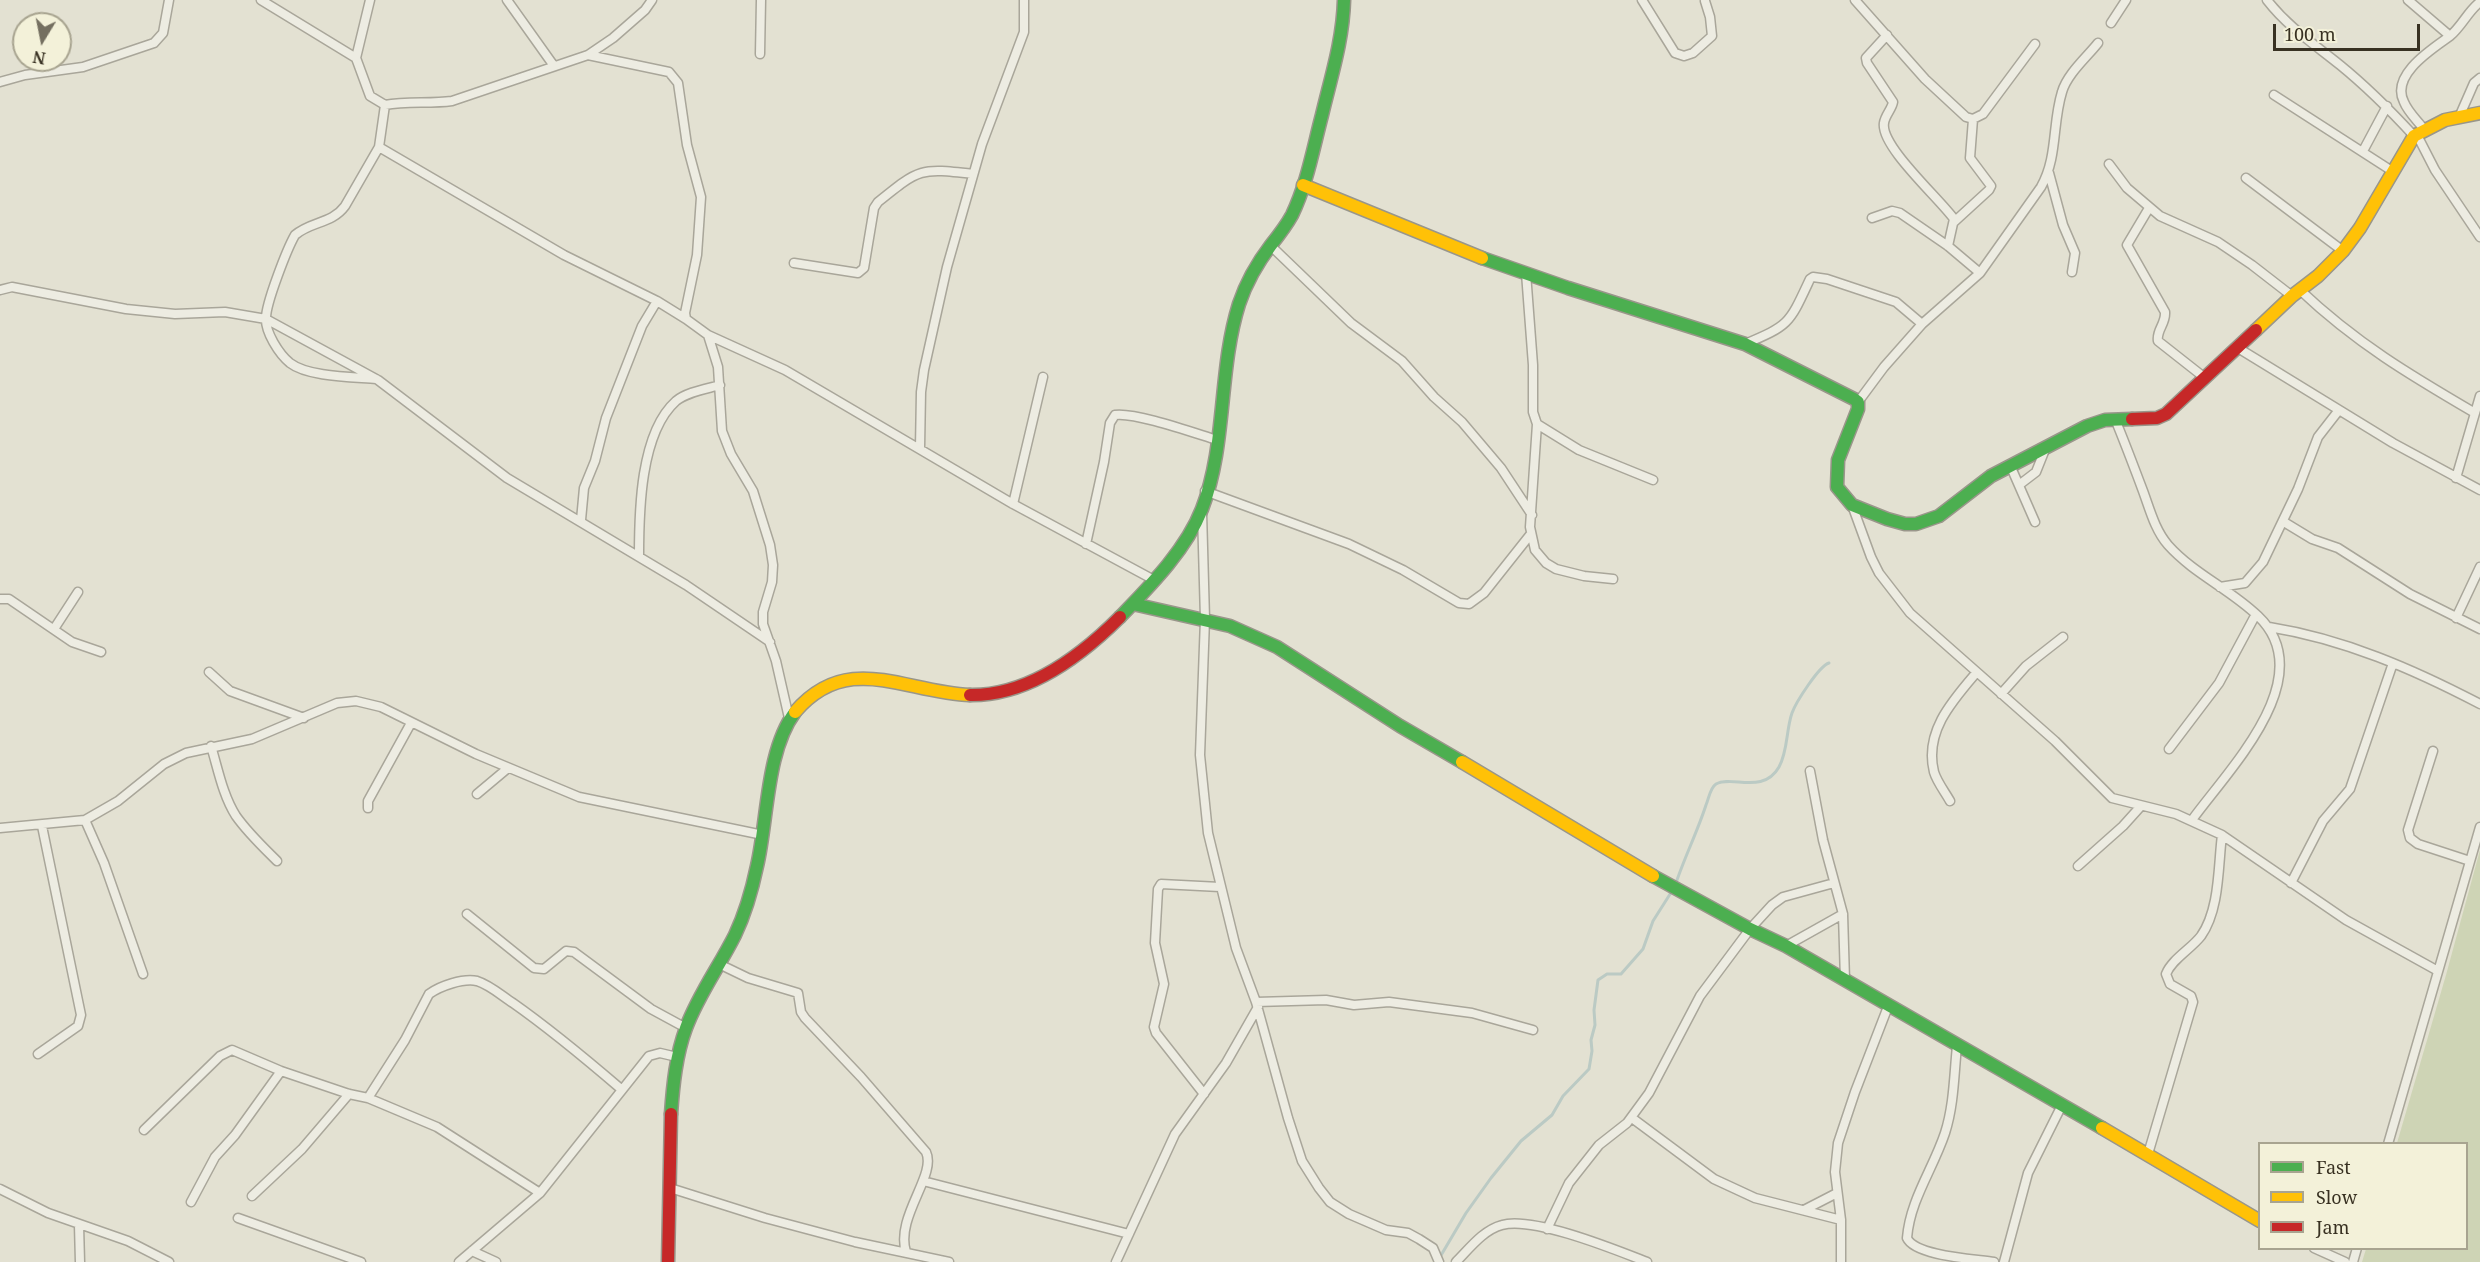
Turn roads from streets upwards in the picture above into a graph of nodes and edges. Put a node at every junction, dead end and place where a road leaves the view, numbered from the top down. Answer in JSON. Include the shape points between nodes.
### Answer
{"nodes":[{"id":1,"x":169,"y":0,"type":"edge"},
{"id":2,"x":261,"y":0,"type":"edge"},
{"id":3,"x":370,"y":0,"type":"edge"},
{"id":4,"x":507,"y":0,"type":"edge"},
{"id":5,"x":652,"y":0,"type":"edge"},
{"id":6,"x":760,"y":0,"type":"edge"},
{"id":7,"x":1024,"y":0,"type":"edge"},
{"id":8,"x":1344,"y":0,"type":"edge"},
{"id":9,"x":1642,"y":0,"type":"edge"},
{"id":10,"x":1855,"y":0,"type":"edge"},
{"id":11,"x":2126,"y":0,"type":"edge"},
{"id":12,"x":2267,"y":0,"type":"edge"},
{"id":13,"x":2408,"y":0,"type":"edge"},
{"id":14,"x":1705,"y":1,"type":"edge"},
{"id":15,"x":2480,"y":2,"type":"edge"},
{"id":16,"x":2111,"y":24,"type":"dead end"},
{"id":17,"x":1887,"y":35,"type":"junction"},
{"id":18,"x":2450,"y":36,"type":"junction"},
{"id":19,"x":2098,"y":43,"type":"dead end"},
{"id":20,"x":2035,"y":44,"type":"dead end"},
{"id":21,"x":760,"y":54,"type":"dead end"},
{"id":22,"x":588,"y":55,"type":"junction"},
{"id":23,"x":357,"y":58,"type":"junction"},
{"id":24,"x":554,"y":66,"type":"junction"},
{"id":25,"x":2480,"y":78,"type":"edge"},
{"id":26,"x":0,"y":82,"type":"edge"},
{"id":27,"x":2274,"y":95,"type":"dead end"},
{"id":28,"x":385,"y":105,"type":"junction"},
{"id":29,"x":2387,"y":106,"type":"junction"},
{"id":30,"x":2480,"y":113,"type":"edge"},
{"id":31,"x":2460,"y":115,"type":"junction"},
{"id":32,"x":1973,"y":119,"type":"junction"},
{"id":33,"x":2418,"y":133,"type":"junction"},
{"id":34,"x":379,"y":147,"type":"junction"},
{"id":35,"x":2363,"y":151,"type":"junction"},
{"id":36,"x":2109,"y":164,"type":"dead end"},
{"id":37,"x":2392,"y":171,"type":"junction"},
{"id":38,"x":2049,"y":173,"type":"junction"},
{"id":39,"x":973,"y":174,"type":"junction"},
{"id":40,"x":2246,"y":178,"type":"dead end"},
{"id":41,"x":1303,"y":185,"type":"junction"},
{"id":42,"x":2149,"y":207,"type":"junction"},
{"id":43,"x":1872,"y":218,"type":"dead end"},
{"id":44,"x":1954,"y":222,"type":"junction"},
{"id":45,"x":2480,"y":237,"type":"edge"},
{"id":46,"x":1271,"y":246,"type":"junction"},
{"id":47,"x":1948,"y":246,"type":"junction"},
{"id":48,"x":2343,"y":251,"type":"junction"},
{"id":49,"x":794,"y":263,"type":"dead end"},
{"id":50,"x":2072,"y":272,"type":"dead end"},
{"id":51,"x":1526,"y":273,"type":"junction"},
{"id":52,"x":1980,"y":273,"type":"junction"},
{"id":53,"x":0,"y":290,"type":"edge"},
{"id":54,"x":2296,"y":293,"type":"junction"},
{"id":55,"x":657,"y":302,"type":"junction"},
{"id":56,"x":266,"y":319,"type":"junction"},
{"id":57,"x":687,"y":319,"type":"junction"},
{"id":58,"x":1922,"y":324,"type":"junction"},
{"id":59,"x":708,"y":335,"type":"junction"},
{"id":60,"x":1745,"y":344,"type":"junction"},
{"id":61,"x":2238,"y":348,"type":"junction"},
{"id":62,"x":1043,"y":377,"type":"dead end"},
{"id":63,"x":2205,"y":378,"type":"junction"},
{"id":64,"x":378,"y":380,"type":"junction"},
{"id":65,"x":720,"y":385,"type":"junction"},
{"id":66,"x":2480,"y":396,"type":"edge"},
{"id":67,"x":1858,"y":402,"type":"junction"},
{"id":68,"x":2339,"y":410,"type":"junction"},
{"id":69,"x":2475,"y":413,"type":"junction"},
{"id":70,"x":2115,"y":419,"type":"junction"},
{"id":71,"x":1537,"y":424,"type":"junction"},
{"id":72,"x":1217,"y":440,"type":"junction"},
{"id":73,"x":2046,"y":447,"type":"junction"},
{"id":74,"x":920,"y":448,"type":"junction"},
{"id":75,"x":2010,"y":465,"type":"junction"},
{"id":76,"x":2456,"y":478,"type":"junction"},
{"id":77,"x":1653,"y":480,"type":"dead end"},
{"id":78,"x":2019,"y":485,"type":"junction"},
{"id":79,"x":2480,"y":490,"type":"edge"},
{"id":80,"x":1205,"y":491,"type":"junction"},
{"id":81,"x":1013,"y":504,"type":"junction"},
{"id":82,"x":1852,"y":505,"type":"junction"},
{"id":83,"x":1202,"y":509,"type":"junction"},
{"id":84,"x":1532,"y":515,"type":"junction"},
{"id":85,"x":581,"y":520,"type":"junction"},
{"id":86,"x":2035,"y":522,"type":"dead end"},
{"id":87,"x":2284,"y":522,"type":"junction"},
{"id":88,"x":1530,"y":535,"type":"junction"},
{"id":89,"x":1086,"y":544,"type":"junction"},
{"id":90,"x":639,"y":556,"type":"junction"},
{"id":91,"x":2480,"y":567,"type":"edge"},
{"id":92,"x":1613,"y":579,"type":"dead end"},
{"id":93,"x":1154,"y":580,"type":"junction"},
{"id":94,"x":2220,"y":587,"type":"junction"},
{"id":95,"x":78,"y":592,"type":"dead end"},
{"id":96,"x":0,"y":599,"type":"edge"},
{"id":97,"x":1133,"y":604,"type":"junction"},
{"id":98,"x":2256,"y":614,"type":"junction"},
{"id":99,"x":2456,"y":618,"type":"junction"},
{"id":100,"x":1205,"y":619,"type":"junction"},
{"id":101,"x":2269,"y":627,"type":"junction"},
{"id":102,"x":2480,"y":629,"type":"edge"},
{"id":103,"x":54,"y":630,"type":"junction"},
{"id":104,"x":2063,"y":637,"type":"dead end"},
{"id":105,"x":770,"y":642,"type":"junction"},
{"id":106,"x":101,"y":652,"type":"dead end"},
{"id":107,"x":2393,"y":663,"type":"junction"},
{"id":108,"x":209,"y":672,"type":"dead end"},
{"id":109,"x":1976,"y":674,"type":"junction"},
{"id":110,"x":2001,"y":694,"type":"junction"},
{"id":111,"x":2480,"y":704,"type":"edge"},
{"id":112,"x":304,"y":718,"type":"junction"},
{"id":113,"x":789,"y":718,"type":"junction"},
{"id":114,"x":411,"y":723,"type":"junction"},
{"id":115,"x":211,"y":746,"type":"junction"},
{"id":116,"x":2169,"y":749,"type":"dead end"},
{"id":117,"x":2433,"y":751,"type":"dead end"},
{"id":118,"x":508,"y":768,"type":"junction"},
{"id":119,"x":1810,"y":771,"type":"dead end"},
{"id":120,"x":477,"y":794,"type":"dead end"},
{"id":121,"x":1950,"y":801,"type":"dead end"},
{"id":122,"x":2141,"y":806,"type":"junction"},
{"id":123,"x":368,"y":808,"type":"dead end"},
{"id":124,"x":85,"y":820,"type":"junction"},
{"id":125,"x":2192,"y":820,"type":"junction"},
{"id":126,"x":42,"y":826,"type":"junction"},
{"id":127,"x":2480,"y":827,"type":"edge"},
{"id":128,"x":0,"y":828,"type":"edge"},
{"id":129,"x":763,"y":835,"type":"junction"},
{"id":130,"x":2222,"y":835,"type":"junction"},
{"id":131,"x":277,"y":861,"type":"dead end"},
{"id":132,"x":2470,"y":861,"type":"junction"},
{"id":133,"x":2078,"y":866,"type":"dead end"},
{"id":134,"x":1834,"y":883,"type":"junction"},
{"id":135,"x":2291,"y":883,"type":"junction"},
{"id":136,"x":1220,"y":887,"type":"junction"},
{"id":137,"x":467,"y":914,"type":"dead end"},
{"id":138,"x":1843,"y":914,"type":"junction"},
{"id":139,"x":1750,"y":929,"type":"junction"},
{"id":140,"x":1786,"y":946,"type":"junction"},
{"id":141,"x":719,"y":964,"type":"junction"},
{"id":142,"x":2438,"y":971,"type":"junction"},
{"id":143,"x":143,"y":974,"type":"dead end"},
{"id":144,"x":1845,"y":980,"type":"junction"},
{"id":145,"x":1257,"y":1004,"type":"junction"},
{"id":146,"x":1889,"y":1004,"type":"junction"},
{"id":147,"x":686,"y":1028,"type":"junction"},
{"id":148,"x":1533,"y":1030,"type":"dead end"},
{"id":149,"x":1957,"y":1046,"type":"junction"},
{"id":150,"x":38,"y":1054,"type":"dead end"},
{"id":151,"x":677,"y":1057,"type":"junction"},
{"id":152,"x":281,"y":1071,"type":"junction"},
{"id":153,"x":621,"y":1089,"type":"junction"},
{"id":154,"x":349,"y":1094,"type":"junction"},
{"id":155,"x":1204,"y":1094,"type":"junction"},
{"id":156,"x":368,"y":1098,"type":"junction"},
{"id":157,"x":2062,"y":1105,"type":"junction"},
{"id":158,"x":1632,"y":1118,"type":"junction"},
{"id":159,"x":144,"y":1130,"type":"dead end"},
{"id":160,"x":2388,"y":1142,"type":"edge"},
{"id":161,"x":2148,"y":1154,"type":"junction"},
{"id":162,"x":923,"y":1181,"type":"junction"},
{"id":163,"x":670,"y":1188,"type":"junction"},
{"id":164,"x":0,"y":1189,"type":"edge"},
{"id":165,"x":540,"y":1193,"type":"junction"},
{"id":166,"x":1837,"y":1193,"type":"junction"},
{"id":167,"x":252,"y":1197,"type":"dead end"},
{"id":168,"x":190,"y":1202,"type":"dead end"},
{"id":169,"x":1804,"y":1210,"type":"junction"},
{"id":170,"x":238,"y":1218,"type":"dead end"},
{"id":171,"x":1841,"y":1220,"type":"junction"},
{"id":172,"x":2258,"y":1220,"type":"edge"},
{"id":173,"x":79,"y":1225,"type":"junction"},
{"id":174,"x":1546,"y":1229,"type":"junction"},
{"id":175,"x":1129,"y":1234,"type":"junction"},
{"id":176,"x":2318,"y":1250,"type":"edge"},
{"id":177,"x":472,"y":1251,"type":"junction"},
{"id":178,"x":906,"y":1252,"type":"junction"},
{"id":179,"x":1936,"y":1258,"type":"edge"},
{"id":180,"x":80,"y":1262,"type":"edge"},
{"id":181,"x":169,"y":1262,"type":"edge"},
{"id":182,"x":361,"y":1262,"type":"edge"},
{"id":183,"x":459,"y":1262,"type":"edge"},
{"id":184,"x":496,"y":1262,"type":"edge"},
{"id":185,"x":668,"y":1262,"type":"edge"},
{"id":186,"x":949,"y":1262,"type":"edge"},
{"id":187,"x":1116,"y":1262,"type":"edge"},
{"id":188,"x":1438,"y":1262,"type":"edge"},
{"id":189,"x":1456,"y":1262,"type":"edge"},
{"id":190,"x":1647,"y":1262,"type":"edge"},
{"id":191,"x":1841,"y":1262,"type":"edge"},
{"id":192,"x":1994,"y":1262,"type":"edge"},
{"id":193,"x":2004,"y":1262,"type":"edge"},
{"id":194,"x":2345,"y":1262,"type":"edge"}],
"edges":[{"from":1,"to":26,"type":"street","via":[[163,33],[154,43],[83,67]]},
{"from":2,"to":23,"type":"street"},
{"from":3,"to":23,"type":"street"},
{"from":4,"to":24,"type":"street"},
{"from":5,"to":22,"type":"street","via":[[613,38]]},
{"from":6,"to":21,"type":"street"},
{"from":7,"to":39,"type":"street","via":[[1024,32]]},
{"from":8,"to":41,"type":"street","via":[[1337,54]]},
{"from":9,"to":14,"type":"street","via":[[1675,53],[1684,56],[1712,36]]},
{"from":10,"to":17,"type":"street"},
{"from":11,"to":16,"type":"street"},
{"from":12,"to":29,"type":"street","via":[[2292,29]]},
{"from":13,"to":18,"type":"street"},
{"from":15,"to":18,"type":"street"},
{"from":17,"to":32,"type":"street","via":[[1925,79]]},
{"from":17,"to":44,"type":"street","via":[[1866,58],[1893,102],[1884,130],[1899,157]]},
{"from":18,"to":33,"type":"street","via":[[2436,44],[2404,77],[2401,94]]},
{"from":19,"to":38,"type":"street","via":[[2063,89]]},
{"from":20,"to":32,"type":"street","via":[[1983,114]]},
{"from":22,"to":24,"type":"street"},
{"from":22,"to":57,"type":"street","via":[[669,72],[678,83],[687,145],[701,197]]},
{"from":23,"to":28,"type":"street","via":[[370,96]]},
{"from":24,"to":28,"type":"street","via":[[452,101]]},
{"from":25,"to":31,"type":"street"},
{"from":27,"to":35,"type":"street"},
{"from":28,"to":34,"type":"street"},
{"from":29,"to":33,"type":"street"},
{"from":29,"to":35,"type":"street"},
{"from":30,"to":31,"type":"street"},
{"from":31,"to":33,"type":"street"},
{"from":32,"to":44,"type":"street","via":[[1970,159],[1991,186]]},
{"from":33,"to":37,"type":"street"},
{"from":33,"to":45,"type":"street","via":[[2441,179]]},
{"from":34,"to":55,"type":"street","via":[[564,255]]},
{"from":34,"to":56,"type":"street","via":[[339,214],[303,227],[295,235]]},
{"from":35,"to":37,"type":"street"},
{"from":36,"to":42,"type":"street","via":[[2127,188]]},
{"from":37,"to":48,"type":"street"},
{"from":38,"to":50,"type":"street","via":[[2075,253]]},
{"from":38,"to":52,"type":"street"},
{"from":39,"to":49,"type":"street","via":[[924,170],[878,202],[864,268],[858,273]]},
{"from":39,"to":74,"type":"street","via":[[924,370]]},
{"from":40,"to":48,"type":"street"},
{"from":41,"to":46,"type":"street","via":[[1285,228]]},
{"from":41,"to":51,"type":"street","via":[[1385,221]]},
{"from":42,"to":54,"type":"street","via":[[2170,222],[2218,242]]},
{"from":42,"to":63,"type":"street","via":[[2127,245],[2165,312],[2158,341]]},
{"from":43,"to":47,"type":"street","via":[[1900,213]]},
{"from":44,"to":47,"type":"street"},
{"from":46,"to":72,"type":"street","via":[[1244,292],[1238,311],[1222,383]]},
{"from":46,"to":84,"type":"street","via":[[1352,323],[1402,361],[1462,422],[1501,468]]},
{"from":47,"to":52,"type":"street"},
{"from":48,"to":54,"type":"street"},
{"from":51,"to":60,"type":"street"},
{"from":51,"to":71,"type":"street","via":[[1533,412]]},
{"from":52,"to":58,"type":"street"},
{"from":53,"to":56,"type":"street","via":[[12,287],[126,309],[175,314],[225,312]]},
{"from":54,"to":61,"type":"street"},
{"from":54,"to":69,"type":"street","via":[[2378,355]]},
{"from":55,"to":57,"type":"street"},
{"from":55,"to":85,"type":"street","via":[[642,326],[606,418],[584,489]]},
{"from":56,"to":64,"type":"street"},
{"from":56,"to":64,"type":"street","via":[[270,336],[290,363],[336,376]]},
{"from":57,"to":59,"type":"street"},
{"from":58,"to":60,"type":"street","via":[[1896,302],[1813,277],[1789,321]]},
{"from":58,"to":67,"type":"street"},
{"from":59,"to":65,"type":"street"},
{"from":59,"to":74,"type":"street","via":[[785,370]]},
{"from":60,"to":67,"type":"street"},
{"from":61,"to":63,"type":"street"},
{"from":61,"to":68,"type":"street"},
{"from":62,"to":81,"type":"street"},
{"from":63,"to":70,"type":"street","via":[[2162,417]]},
{"from":64,"to":85,"type":"street","via":[[507,478]]},
{"from":65,"to":90,"type":"street","via":[[678,399],[652,440],[642,489]]},
{"from":65,"to":105,"type":"street","via":[[722,431],[753,491],[770,545],[772,582],[763,624]]},
{"from":66,"to":69,"type":"street"},
{"from":67,"to":82,"type":"street","via":[[1838,460],[1836,478]]},
{"from":68,"to":76,"type":"street"},
{"from":68,"to":87,"type":"street","via":[[2318,437]]},
{"from":69,"to":76,"type":"street"},
{"from":70,"to":73,"type":"street","via":[[2087,426]]},
{"from":70,"to":94,"type":"street","via":[[2157,528],[2185,561]]},
{"from":71,"to":77,"type":"street","via":[[1579,450]]},
{"from":71,"to":84,"type":"street"},
{"from":72,"to":80,"type":"street"},
{"from":72,"to":89,"type":"street","via":[[1115,415],[1110,423]]},
{"from":73,"to":75,"type":"street"},
{"from":73,"to":78,"type":"street","via":[[2036,472]]},
{"from":74,"to":81,"type":"street"},
{"from":75,"to":78,"type":"street"},
{"from":75,"to":82,"type":"street","via":[[1951,509],[1916,524],[1887,519]]},
{"from":76,"to":79,"type":"street"},
{"from":78,"to":86,"type":"street"},
{"from":80,"to":83,"type":"street"},
{"from":80,"to":88,"type":"street","via":[[1349,544],[1459,603],[1469,604],[1485,593]]},
{"from":81,"to":89,"type":"street"},
{"from":82,"to":109,"type":"street","via":[[1871,557],[1892,592],[1910,614]]},
{"from":83,"to":93,"type":"street"},
{"from":83,"to":100,"type":"street"},
{"from":84,"to":88,"type":"street"},
{"from":85,"to":90,"type":"street"},
{"from":87,"to":94,"type":"street","via":[[2254,575],[2245,583]]},
{"from":87,"to":99,"type":"street","via":[[2312,539],[2338,548]]},
{"from":88,"to":92,"type":"street","via":[[1535,550],[1556,569]]},
{"from":89,"to":93,"type":"street"},
{"from":90,"to":105,"type":"street"},
{"from":91,"to":99,"type":"street"},
{"from":93,"to":97,"type":"street"},
{"from":94,"to":98,"type":"street"},
{"from":95,"to":103,"type":"street"},
{"from":96,"to":103,"type":"street","via":[[17,603]]},
{"from":97,"to":100,"type":"street"},
{"from":97,"to":113,"type":"street","via":[[1063,664],[1011,690],[963,696],[858,676],[824,687],[804,700]]},
{"from":98,"to":101,"type":"street"},
{"from":98,"to":116,"type":"street","via":[[2219,683]]},
{"from":99,"to":102,"type":"street"},
{"from":100,"to":136,"type":"street","via":[[1200,755],[1208,833]]},
{"from":100,"to":139,"type":"street","via":[[1277,647],[1400,726],[1637,867]]},
{"from":101,"to":107,"type":"street","via":[[2344,644]]},
{"from":101,"to":125,"type":"street","via":[[2280,654],[2271,704],[2248,747]]},
{"from":103,"to":106,"type":"street","via":[[72,642]]},
{"from":104,"to":110,"type":"street","via":[[2026,666]]},
{"from":105,"to":113,"type":"street"},
{"from":107,"to":111,"type":"street"},
{"from":107,"to":135,"type":"street","via":[[2350,789],[2323,821]]},
{"from":108,"to":112,"type":"street","via":[[230,691]]},
{"from":109,"to":110,"type":"street"},
{"from":109,"to":121,"type":"street","via":[[1948,706],[1935,739],[1935,774]]},
{"from":110,"to":122,"type":"street","via":[[2105,792],[2120,802]]},
{"from":112,"to":114,"type":"street","via":[[337,703],[356,701]]},
{"from":112,"to":115,"type":"street","via":[[252,739]]},
{"from":113,"to":129,"type":"street"},
{"from":114,"to":118,"type":"street"},
{"from":114,"to":123,"type":"street","via":[[368,801]]},
{"from":115,"to":124,"type":"street","via":[[164,764],[118,801]]},
{"from":115,"to":131,"type":"street","via":[[235,815]]},
{"from":117,"to":132,"type":"street","via":[[2410,837]]},
{"from":118,"to":120,"type":"street"},
{"from":118,"to":129,"type":"street","via":[[579,797]]},
{"from":119,"to":134,"type":"street"},
{"from":122,"to":125,"type":"street"},
{"from":122,"to":133,"type":"street"},
{"from":124,"to":126,"type":"street"},
{"from":124,"to":143,"type":"street"},
{"from":125,"to":130,"type":"street"},
{"from":126,"to":128,"type":"street"},
{"from":126,"to":150,"type":"street","via":[[81,1015],[78,1026]]},
{"from":127,"to":132,"type":"street"},
{"from":129,"to":141,"type":"street","via":[[758,867],[737,931]]},
{"from":130,"to":135,"type":"street"},
{"from":130,"to":161,"type":"street","via":[[2213,907],[2206,926],[2166,974],[2170,984],[2191,996],[2193,1002]]},
{"from":132,"to":142,"type":"street"},
{"from":134,"to":138,"type":"street"},
{"from":134,"to":139,"type":"street","via":[[1784,897],[1772,904]]},
{"from":135,"to":142,"type":"street","via":[[2346,920]]},
{"from":136,"to":145,"type":"street","via":[[1236,948]]},
{"from":136,"to":155,"type":"street","via":[[1161,884],[1155,920],[1155,943],[1164,984],[1154,1026]]},
{"from":137,"to":147,"type":"street","via":[[534,968],[544,969],[566,951],[574,952],[651,1009]]},
{"from":138,"to":140,"type":"street"},
{"from":138,"to":144,"type":"street"},
{"from":139,"to":140,"type":"street"},
{"from":139,"to":158,"type":"street","via":[[1700,996]]},
{"from":140,"to":144,"type":"street"},
{"from":141,"to":147,"type":"street"},
{"from":141,"to":162,"type":"street","via":[[748,978],[798,993],[805,1018],[926,1152]]},
{"from":142,"to":160,"type":"street"},
{"from":144,"to":146,"type":"street"},
{"from":145,"to":148,"type":"street","via":[[1389,1002],[1472,1012]]},
{"from":145,"to":155,"type":"street","via":[[1226,1063]]},
{"from":145,"to":188,"type":"street","via":[[1302,1161],[1319,1188],[1330,1202],[1349,1214],[1419,1239],[1432,1248]]},
{"from":146,"to":149,"type":"street"},
{"from":146,"to":166,"type":"street","via":[[1838,1143]]},
{"from":147,"to":151,"type":"street"},
{"from":149,"to":157,"type":"street"},
{"from":149,"to":179,"type":"street","via":[[1952,1103],[1945,1131],[1908,1227],[1909,1244]]},
{"from":151,"to":153,"type":"street","via":[[660,1053],[649,1056]]},
{"from":151,"to":163,"type":"street"},
{"from":152,"to":154,"type":"street"},
{"from":152,"to":159,"type":"street","via":[[232,1050],[220,1056]]},
{"from":152,"to":168,"type":"street","via":[[215,1157]]},
{"from":153,"to":156,"type":"street","via":[[529,1014],[488,986],[464,981],[429,994]]},
{"from":153,"to":165,"type":"street"},
{"from":154,"to":156,"type":"street"},
{"from":154,"to":167,"type":"street","via":[[302,1149]]},
{"from":155,"to":175,"type":"street","via":[[1175,1134]]},
{"from":156,"to":165,"type":"street","via":[[437,1127]]},
{"from":157,"to":161,"type":"street"},
{"from":157,"to":193,"type":"street","via":[[2028,1173]]},
{"from":158,"to":169,"type":"street","via":[[1714,1179],[1755,1198]]},
{"from":158,"to":174,"type":"street","via":[[1599,1145],[1575,1175]]},
{"from":161,"to":172,"type":"street"},
{"from":162,"to":175,"type":"street"},
{"from":162,"to":178,"type":"street","via":[[903,1233]]},
{"from":163,"to":178,"type":"street","via":[[843,1239]]},
{"from":163,"to":185,"type":"street"},
{"from":164,"to":173,"type":"street"},
{"from":165,"to":177,"type":"street"},
{"from":166,"to":169,"type":"street"},
{"from":166,"to":171,"type":"street"},
{"from":169,"to":171,"type":"street"},
{"from":170,"to":182,"type":"street"},
{"from":171,"to":191,"type":"street"},
{"from":173,"to":180,"type":"street"},
{"from":173,"to":181,"type":"street","via":[[128,1241]]},
{"from":174,"to":189,"type":"street","via":[[1521,1223],[1502,1224],[1490,1230]]},
{"from":174,"to":190,"type":"street"},
{"from":175,"to":187,"type":"street"},
{"from":176,"to":194,"type":"street"},
{"from":177,"to":183,"type":"street"},
{"from":177,"to":184,"type":"street"},
{"from":178,"to":186,"type":"street"},
{"from":179,"to":192,"type":"street"}]}
